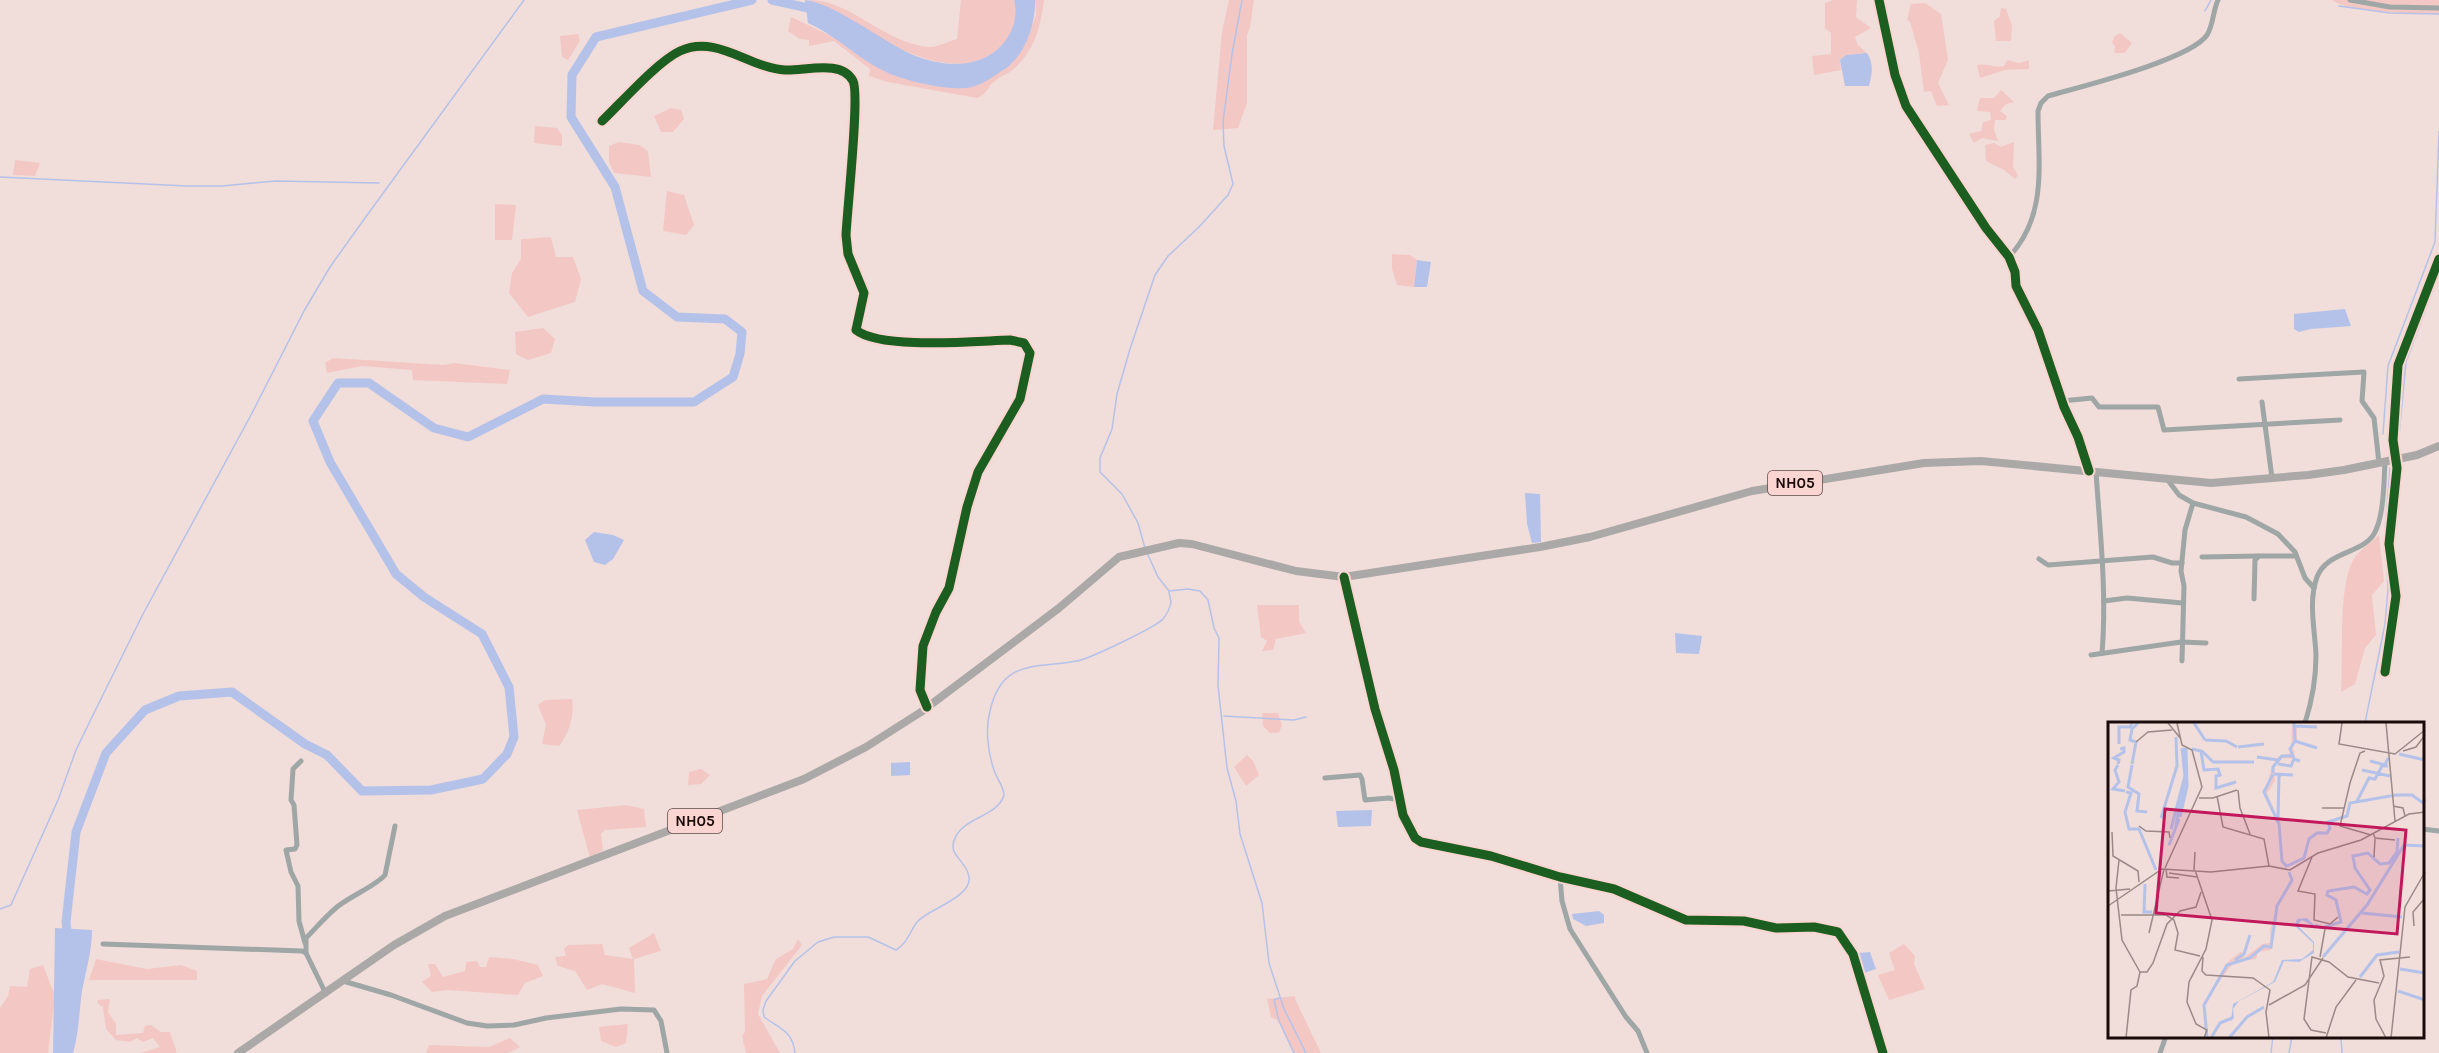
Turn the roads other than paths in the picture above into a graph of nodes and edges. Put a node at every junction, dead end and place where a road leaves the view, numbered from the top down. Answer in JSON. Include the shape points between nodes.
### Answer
{"nodes":[{"id":1,"x":1879,"y":0,"type":"edge"},
{"id":2,"x":2218,"y":0,"type":"edge"},
{"id":3,"x":2350,"y":0,"type":"edge"},
{"id":4,"x":2439,"y":8,"type":"edge"},
{"id":5,"x":602,"y":121,"type":"dead end"},
{"id":6,"x":2009,"y":257,"type":"junction"},
{"id":7,"x":2439,"y":259,"type":"edge"},
{"id":8,"x":2239,"y":379,"type":"dead end"},
{"id":9,"x":2062,"y":401,"type":"junction"},
{"id":10,"x":2262,"y":402,"type":"dead end"},
{"id":11,"x":2340,"y":420,"type":"dead end"},
{"id":12,"x":2265,"y":424,"type":"junction"},
{"id":13,"x":2439,"y":446,"type":"edge"},
{"id":14,"x":2386,"y":461,"type":"junction"},
{"id":15,"x":2092,"y":472,"type":"junction"},
{"id":16,"x":2167,"y":478,"type":"junction"},
{"id":17,"x":2272,"y":478,"type":"junction"},
{"id":18,"x":2193,"y":504,"type":"junction"},
{"id":19,"x":2202,"y":556,"type":"dead end"},
{"id":20,"x":2259,"y":556,"type":"junction"},
{"id":21,"x":2296,"y":556,"type":"junction"},
{"id":22,"x":2039,"y":559,"type":"dead end"},
{"id":23,"x":2102,"y":562,"type":"junction"},
{"id":24,"x":2182,"y":563,"type":"junction"},
{"id":25,"x":1344,"y":577,"type":"junction"},
{"id":26,"x":2314,"y":588,"type":"junction"},
{"id":27,"x":2254,"y":598,"type":"dead end"},
{"id":28,"x":2104,"y":601,"type":"junction"},
{"id":29,"x":2182,"y":603,"type":"junction"},
{"id":30,"x":2181,"y":642,"type":"junction"},
{"id":31,"x":2206,"y":643,"type":"dead end"},
{"id":32,"x":2102,"y":653,"type":"junction"},
{"id":33,"x":2091,"y":655,"type":"dead end"},
{"id":34,"x":2182,"y":661,"type":"dead end"},
{"id":35,"x":2385,"y":672,"type":"dead end"},
{"id":36,"x":927,"y":707,"type":"junction"},
{"id":37,"x":2305,"y":722,"type":"edge"},
{"id":38,"x":301,"y":761,"type":"dead end"},
{"id":39,"x":1325,"y":778,"type":"dead end"},
{"id":40,"x":1400,"y":800,"type":"junction"},
{"id":41,"x":395,"y":826,"type":"dead end"},
{"id":42,"x":2424,"y":829,"type":"edge"},
{"id":43,"x":2439,"y":831,"type":"edge"},
{"id":44,"x":1560,"y":877,"type":"junction"},
{"id":45,"x":305,"y":943,"type":"junction"},
{"id":46,"x":103,"y":945,"type":"dead end"},
{"id":47,"x":306,"y":953,"type":"junction"},
{"id":48,"x":344,"y":981,"type":"junction"},
{"id":49,"x":326,"y":994,"type":"junction"},
{"id":50,"x":2165,"y":1038,"type":"edge"},
{"id":51,"x":238,"y":1053,"type":"edge"},
{"id":52,"x":667,"y":1053,"type":"edge"},
{"id":53,"x":1647,"y":1053,"type":"edge"},
{"id":54,"x":1883,"y":1053,"type":"edge"},
{"id":55,"x":2160,"y":1053,"type":"edge"}],
"edges":[{"from":1,"to":6,"type":"street","via":[[1895,75],[1906,106]]},
{"from":2,"to":6,"type":"street","via":[[2207,35],[2179,54],[2048,96],[2041,103],[2039,190],[2027,234]]},
{"from":3,"to":4,"type":"street","via":[[2390,7]]},
{"from":5,"to":36,"type":"street","via":[[665,59],[682,50],[712,46],[784,70],[843,70],[855,83],[846,235],[848,254],[864,293],[856,330],[870,338],[898,341],[1010,340],[1024,343],[1030,353],[1020,399],[978,472],[966,507],[949,588],[923,646],[920,690]]},
{"from":6,"to":9,"type":"street","via":[[2016,286],[2038,330]]},
{"from":7,"to":14,"type":"street","via":[[2398,365],[2393,440]]},
{"from":8,"to":14,"type":"street","via":[[2364,372],[2362,401],[2374,418]]},
{"from":9,"to":12,"type":"street","via":[[2092,398],[2099,406],[2158,407],[2164,430]]},
{"from":9,"to":15,"type":"street"},
{"from":10,"to":12,"type":"street"},
{"from":11,"to":12,"type":"street"},
{"from":12,"to":17,"type":"street"},
{"from":13,"to":14,"type":"main road","number":"NH05"},
{"from":14,"to":17,"type":"main road","number":"NH05"},
{"from":14,"to":26,"type":"street","via":[[2373,535],[2321,568]]},
{"from":14,"to":35,"type":"street","via":[[2397,468],[2389,544],[2396,596]]},
{"from":15,"to":16,"type":"main road","number":"NH05"},
{"from":15,"to":23,"type":"street"},
{"from":15,"to":25,"type":"main road","number":"NH05","via":[[1981,461],[1924,463],[1752,491],[1590,537],[1540,547]]},
{"from":16,"to":17,"type":"main road","number":"NH05","via":[[2211,483]]},
{"from":16,"to":18,"type":"street","via":[[2179,495]]},
{"from":18,"to":21,"type":"street","via":[[2246,517],[2278,534]]},
{"from":18,"to":24,"type":"street","via":[[2185,530]]},
{"from":19,"to":20,"type":"street"},
{"from":20,"to":21,"type":"street"},
{"from":20,"to":27,"type":"street","via":[[2255,560]]},
{"from":21,"to":26,"type":"street"},
{"from":22,"to":23,"type":"street","via":[[2048,565]]},
{"from":23,"to":24,"type":"street","via":[[2153,557]]},
{"from":23,"to":28,"type":"street"},
{"from":24,"to":29,"type":"street"},
{"from":25,"to":36,"type":"main road","number":"NH05","via":[[1296,571],[1192,544],[1179,543],[1119,557],[1059,608]]},
{"from":25,"to":40,"type":"street"},
{"from":26,"to":37,"type":"street","via":[[2315,676]]},
{"from":28,"to":29,"type":"street","via":[[2127,598]]},
{"from":28,"to":32,"type":"street"},
{"from":29,"to":30,"type":"street"},
{"from":30,"to":31,"type":"street"},
{"from":30,"to":32,"type":"street"},
{"from":30,"to":34,"type":"street"},
{"from":32,"to":33,"type":"street"},
{"from":36,"to":48,"type":"main road","number":"NH05","via":[[866,747],[804,779],[445,916],[394,945]]},
{"from":38,"to":45,"type":"street","via":[[293,769],[291,800],[297,845],[286,850],[298,886],[299,921]]},
{"from":39,"to":40,"type":"street","via":[[1360,776],[1365,800]]},
{"from":40,"to":44,"type":"street","via":[[1403,815],[1421,842],[1491,856]]},
{"from":41,"to":45,"type":"street","via":[[385,875],[337,907]]},
{"from":42,"to":43,"type":"street"},
{"from":44,"to":53,"type":"street","via":[[1570,929],[1638,1031]]},
{"from":44,"to":54,"type":"street","via":[[1614,889],[1686,920],[1744,921],[1776,928],[1814,927],[1838,932],[1857,965]]},
{"from":45,"to":47,"type":"street"},
{"from":46,"to":47,"type":"street","via":[[292,949]]},
{"from":47,"to":49,"type":"street"},
{"from":48,"to":49,"type":"main road","number":"NH05"},
{"from":48,"to":52,"type":"street","via":[[487,1026],[621,1009],[654,1010],[661,1021]]},
{"from":49,"to":51,"type":"main road","number":"NH05"},
{"from":50,"to":55,"type":"street"}]}
